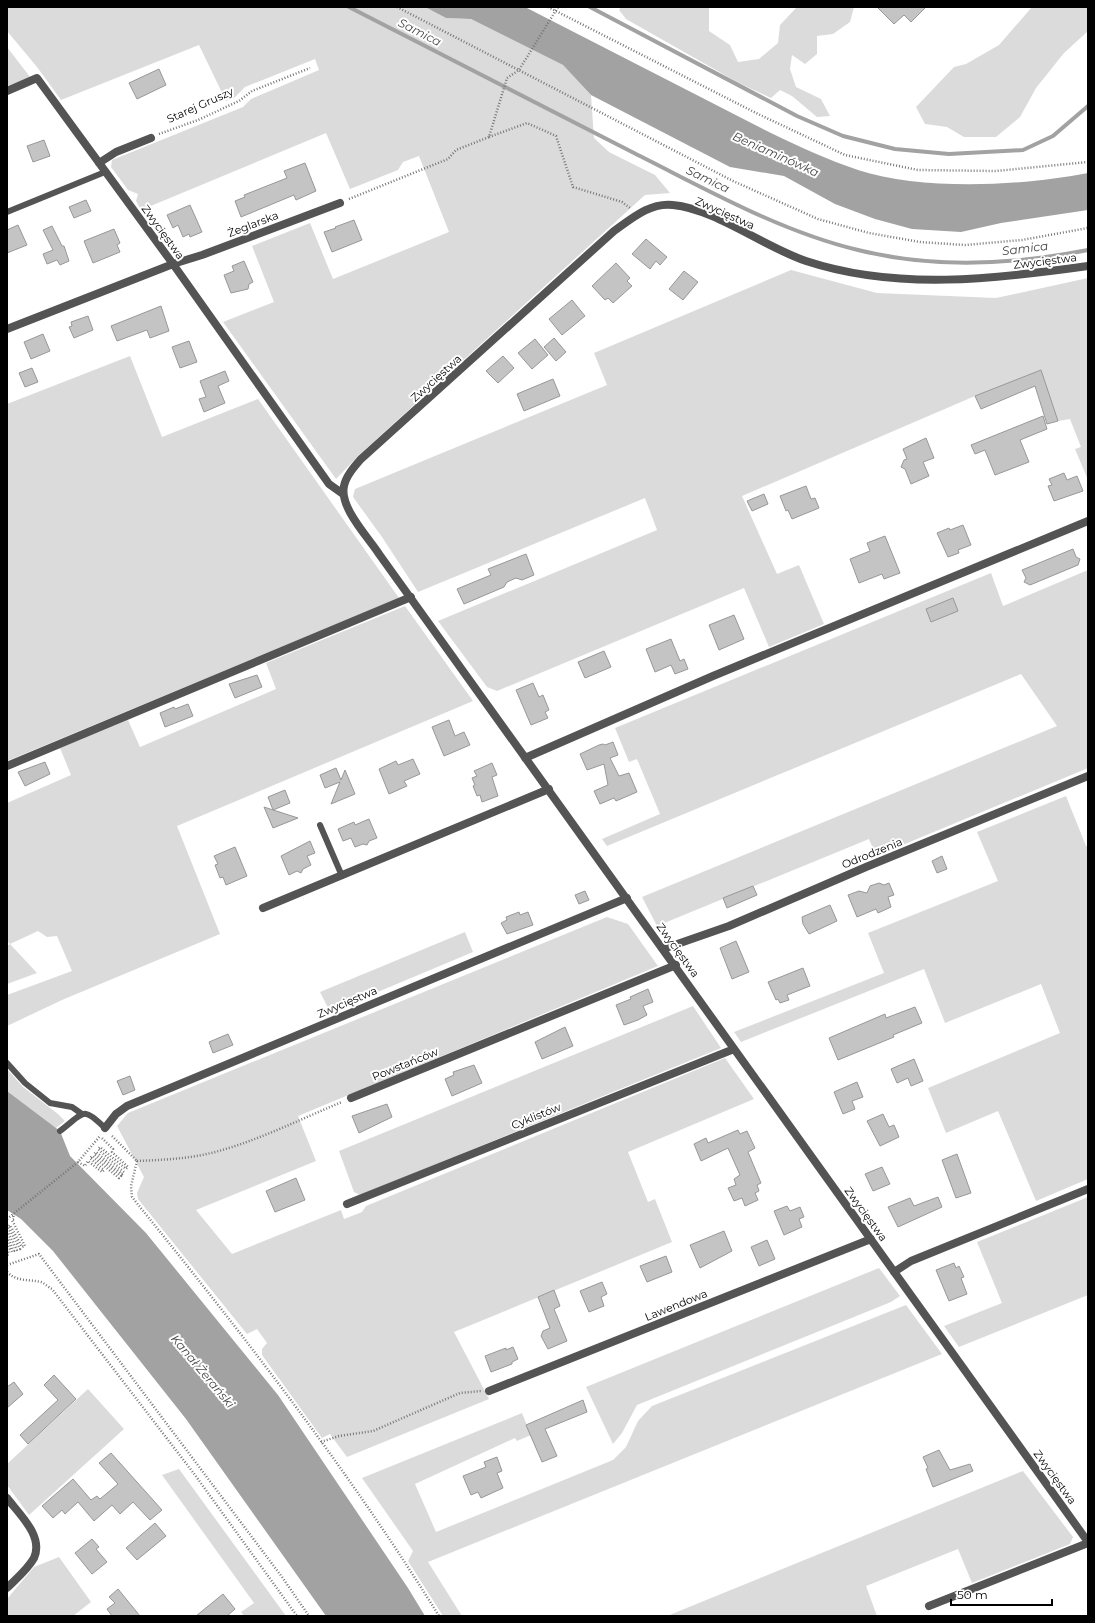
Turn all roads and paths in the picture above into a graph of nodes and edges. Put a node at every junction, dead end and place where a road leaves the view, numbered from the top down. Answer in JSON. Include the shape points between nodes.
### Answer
{"nodes":[{"id":1,"x":397,"y":7,"type":"edge"},
{"id":2,"x":548,"y":7,"type":"edge"},
{"id":3,"x":558,"y":7,"type":"edge"},
{"id":4,"x":555,"y":11,"type":"junction"},
{"id":5,"x":310,"y":68,"type":"dead end"},
{"id":6,"x":518,"y":70,"type":"junction"},
{"id":7,"x":7,"y":90,"type":"edge"},
{"id":8,"x":489,"y":137,"type":"junction"},
{"id":9,"x":151,"y":138,"type":"joint"},
{"id":10,"x":1088,"y":162,"type":"edge"},
{"id":11,"x":99,"y":163,"type":"junction"},
{"id":12,"x":105,"y":172,"type":"junction"},
{"id":13,"x":340,"y":203,"type":"joint"},
{"id":14,"x":7,"y":212,"type":"edge"},
{"id":15,"x":638,"y":214,"type":"junction"},
{"id":16,"x":1088,"y":228,"type":"edge"},
{"id":17,"x":173,"y":264,"type":"junction"},
{"id":18,"x":1088,"y":266,"type":"edge"},
{"id":19,"x":7,"y":329,"type":"edge"},
{"id":20,"x":343,"y":494,"type":"junction"},
{"id":21,"x":1088,"y":521,"type":"edge"},
{"id":22,"x":411,"y":597,"type":"junction"},
{"id":23,"x":525,"y":758,"type":"junction"},
{"id":24,"x":7,"y":766,"type":"edge"},
{"id":25,"x":1088,"y":776,"type":"edge"},
{"id":26,"x":549,"y":789,"type":"junction"},
{"id":27,"x":320,"y":826,"type":"dead end"},
{"id":28,"x":342,"y":876,"type":"junction"},
{"id":29,"x":627,"y":898,"type":"junction"},
{"id":30,"x":263,"y":908,"type":"dead end"},
{"id":31,"x":663,"y":949,"type":"junction"},
{"id":32,"x":676,"y":965,"type":"junction"},
{"id":33,"x":734,"y":1049,"type":"junction"},
{"id":34,"x":7,"y":1063,"type":"edge"},
{"id":35,"x":350,"y":1098,"type":"joint"},
{"id":36,"x":82,"y":1114,"type":"junction"},
{"id":37,"x":105,"y":1128,"type":"junction"},
{"id":38,"x":60,"y":1131,"type":"dead end"},
{"id":39,"x":100,"y":1136,"type":"dead end"},
{"id":40,"x":97,"y":1139,"type":"dead end"},
{"id":41,"x":137,"y":1161,"type":"junction"},
{"id":42,"x":78,"y":1162,"type":"junction"},
{"id":43,"x":1088,"y":1189,"type":"edge"},
{"id":44,"x":347,"y":1204,"type":"dead end"},
{"id":45,"x":12,"y":1216,"type":"junction"},
{"id":46,"x":7,"y":1219,"type":"edge"},
{"id":47,"x":7,"y":1231,"type":"edge"},
{"id":48,"x":7,"y":1237,"type":"edge"},
{"id":49,"x":870,"y":1239,"type":"junction"},
{"id":50,"x":7,"y":1243,"type":"edge"},
{"id":51,"x":7,"y":1249,"type":"edge"},
{"id":52,"x":7,"y":1255,"type":"edge"},
{"id":53,"x":7,"y":1265,"type":"edge"},
{"id":54,"x":7,"y":1272,"type":"edge"},
{"id":55,"x":894,"y":1272,"type":"junction"},
{"id":56,"x":489,"y":1391,"type":"joint"},
{"id":57,"x":321,"y":1442,"type":"junction"},
{"id":58,"x":7,"y":1498,"type":"edge"},
{"id":59,"x":1088,"y":1542,"type":"edge"},
{"id":60,"x":7,"y":1588,"type":"edge"},
{"id":61,"x":929,"y":1606,"type":"dead end"},
{"id":62,"x":297,"y":1616,"type":"edge"},
{"id":63,"x":309,"y":1616,"type":"edge"},
{"id":64,"x":439,"y":1616,"type":"edge"}],
"edges":[{"from":1,"to":6,"type":"path"},
{"from":2,"to":4,"type":"path"},
{"from":3,"to":4,"type":"path"},
{"from":4,"to":6,"type":"path"},
{"from":4,"to":10,"type":"path","via":[[844,155],[918,170],[996,171]]},
{"from":5,"to":9,"type":"path","name":"Starej Gruszy","via":[[252,91],[239,101],[198,120]]},
{"from":6,"to":8,"type":"path","via":[[506,80]]},
{"from":6,"to":16,"type":"path","via":[[733,181],[818,219],[869,234],[920,242],[966,245],[1022,240]]},
{"from":7,"to":11,"type":"street","name":"Zwycięstwa","via":[[37,78]]},
{"from":8,"to":13,"type":"path","via":[[456,150],[448,159]]},
{"from":8,"to":15,"type":"path","via":[[528,123],[556,136],[573,187],[622,202]]},
{"from":9,"to":11,"type":"street","via":[[116,152]]},
{"from":11,"to":12,"type":"street","name":"Zwycięstwa"},
{"from":12,"to":14,"type":"lane"},
{"from":12,"to":17,"type":"street","name":"Zwycięstwa"},
{"from":13,"to":17,"type":"street","name":"Żeglarska"},
{"from":15,"to":18,"type":"street","name":"Zwycięstwa","via":[[662,205],[681,206],[704,213],[780,251],[806,261],[889,277],[942,280],[1015,276]]},
{"from":15,"to":20,"type":"street","name":"Zwycięstwa","via":[[614,231],[361,459],[350,472]]},
{"from":17,"to":19,"type":"street","name":"Żeglarska"},
{"from":17,"to":20,"type":"street","name":"Zwycięstwa","via":[[329,484]]},
{"from":20,"to":22,"type":"street","name":"Zwycięstwa","via":[[349,510]]},
{"from":21,"to":23,"type":"street","via":[[713,676]]},
{"from":22,"to":23,"type":"street","name":"Zwycięstwa"},
{"from":22,"to":24,"type":"street"},
{"from":23,"to":26,"type":"street","name":"Zwycięstwa"},
{"from":25,"to":31,"type":"street","name":"Odrodzenia","via":[[729,926]]},
{"from":26,"to":28,"type":"street"},
{"from":26,"to":29,"type":"street","name":"Zwycięstwa"},
{"from":27,"to":28,"type":"lane"},
{"from":28,"to":30,"type":"street"},
{"from":29,"to":31,"type":"street","name":"Zwycięstwa"},
{"from":29,"to":37,"type":"street","name":"Zwycięstwa","via":[[127,1106],[116,1114]]},
{"from":31,"to":32,"type":"street","name":"Zwycięstwa"},
{"from":32,"to":33,"type":"street","name":"Zwycięstwa"},
{"from":32,"to":35,"type":"street","name":"Powstańców"},
{"from":33,"to":44,"type":"street","name":"Cyklistów"},
{"from":33,"to":49,"type":"street","name":"Zwycięstwa"},
{"from":34,"to":36,"type":"lane","via":[[25,1083],[50,1103],[72,1107]]},
{"from":35,"to":41,"type":"path","via":[[260,1137],[207,1154]]},
{"from":36,"to":37,"type":"lane","via":[[91,1114]]},
{"from":36,"to":38,"type":"lane"},
{"from":37,"to":41,"type":"path"},
{"from":39,"to":42,"type":"path","via":[[111,1146],[114,1155],[128,1167],[126,1169],[100,1147],[98,1149],[124,1172],[122,1174],[96,1152],[94,1154],[120,1176],[119,1178],[92,1156],[90,1158],[104,1170],[102,1172],[88,1161],[85,1166]]},
{"from":40,"to":42,"type":"path"},
{"from":41,"to":57,"type":"path","via":[[131,1186],[132,1197],[189,1267]]},
{"from":42,"to":45,"type":"path"},
{"from":43,"to":55,"type":"street","via":[[911,1261]]},
{"from":45,"to":46,"type":"path"},
{"from":45,"to":47,"type":"path","via":[[25,1246],[22,1247],[10,1225],[8,1227],[20,1249],[17,1250]]},
{"from":48,"to":50,"type":"path","via":[[14,1251],[12,1252]]},
{"from":49,"to":55,"type":"street","name":"Zwycięstwa"},
{"from":49,"to":56,"type":"street","name":"Lawendowa"},
{"from":51,"to":52,"type":"path"},
{"from":53,"to":63,"type":"path","via":[[39,1254]]},
{"from":54,"to":62,"type":"path","via":[[12,1277],[22,1280],[42,1282],[52,1289],[195,1475]]},
{"from":55,"to":59,"type":"street","name":"Zwycięstwa"},
{"from":56,"to":57,"type":"path","via":[[474,1390],[460,1394],[373,1431],[338,1436]]},
{"from":57,"to":64,"type":"path"},
{"from":58,"to":60,"type":"street","via":[[30,1529],[37,1545],[34,1559]]},
{"from":59,"to":61,"type":"street"}]}
